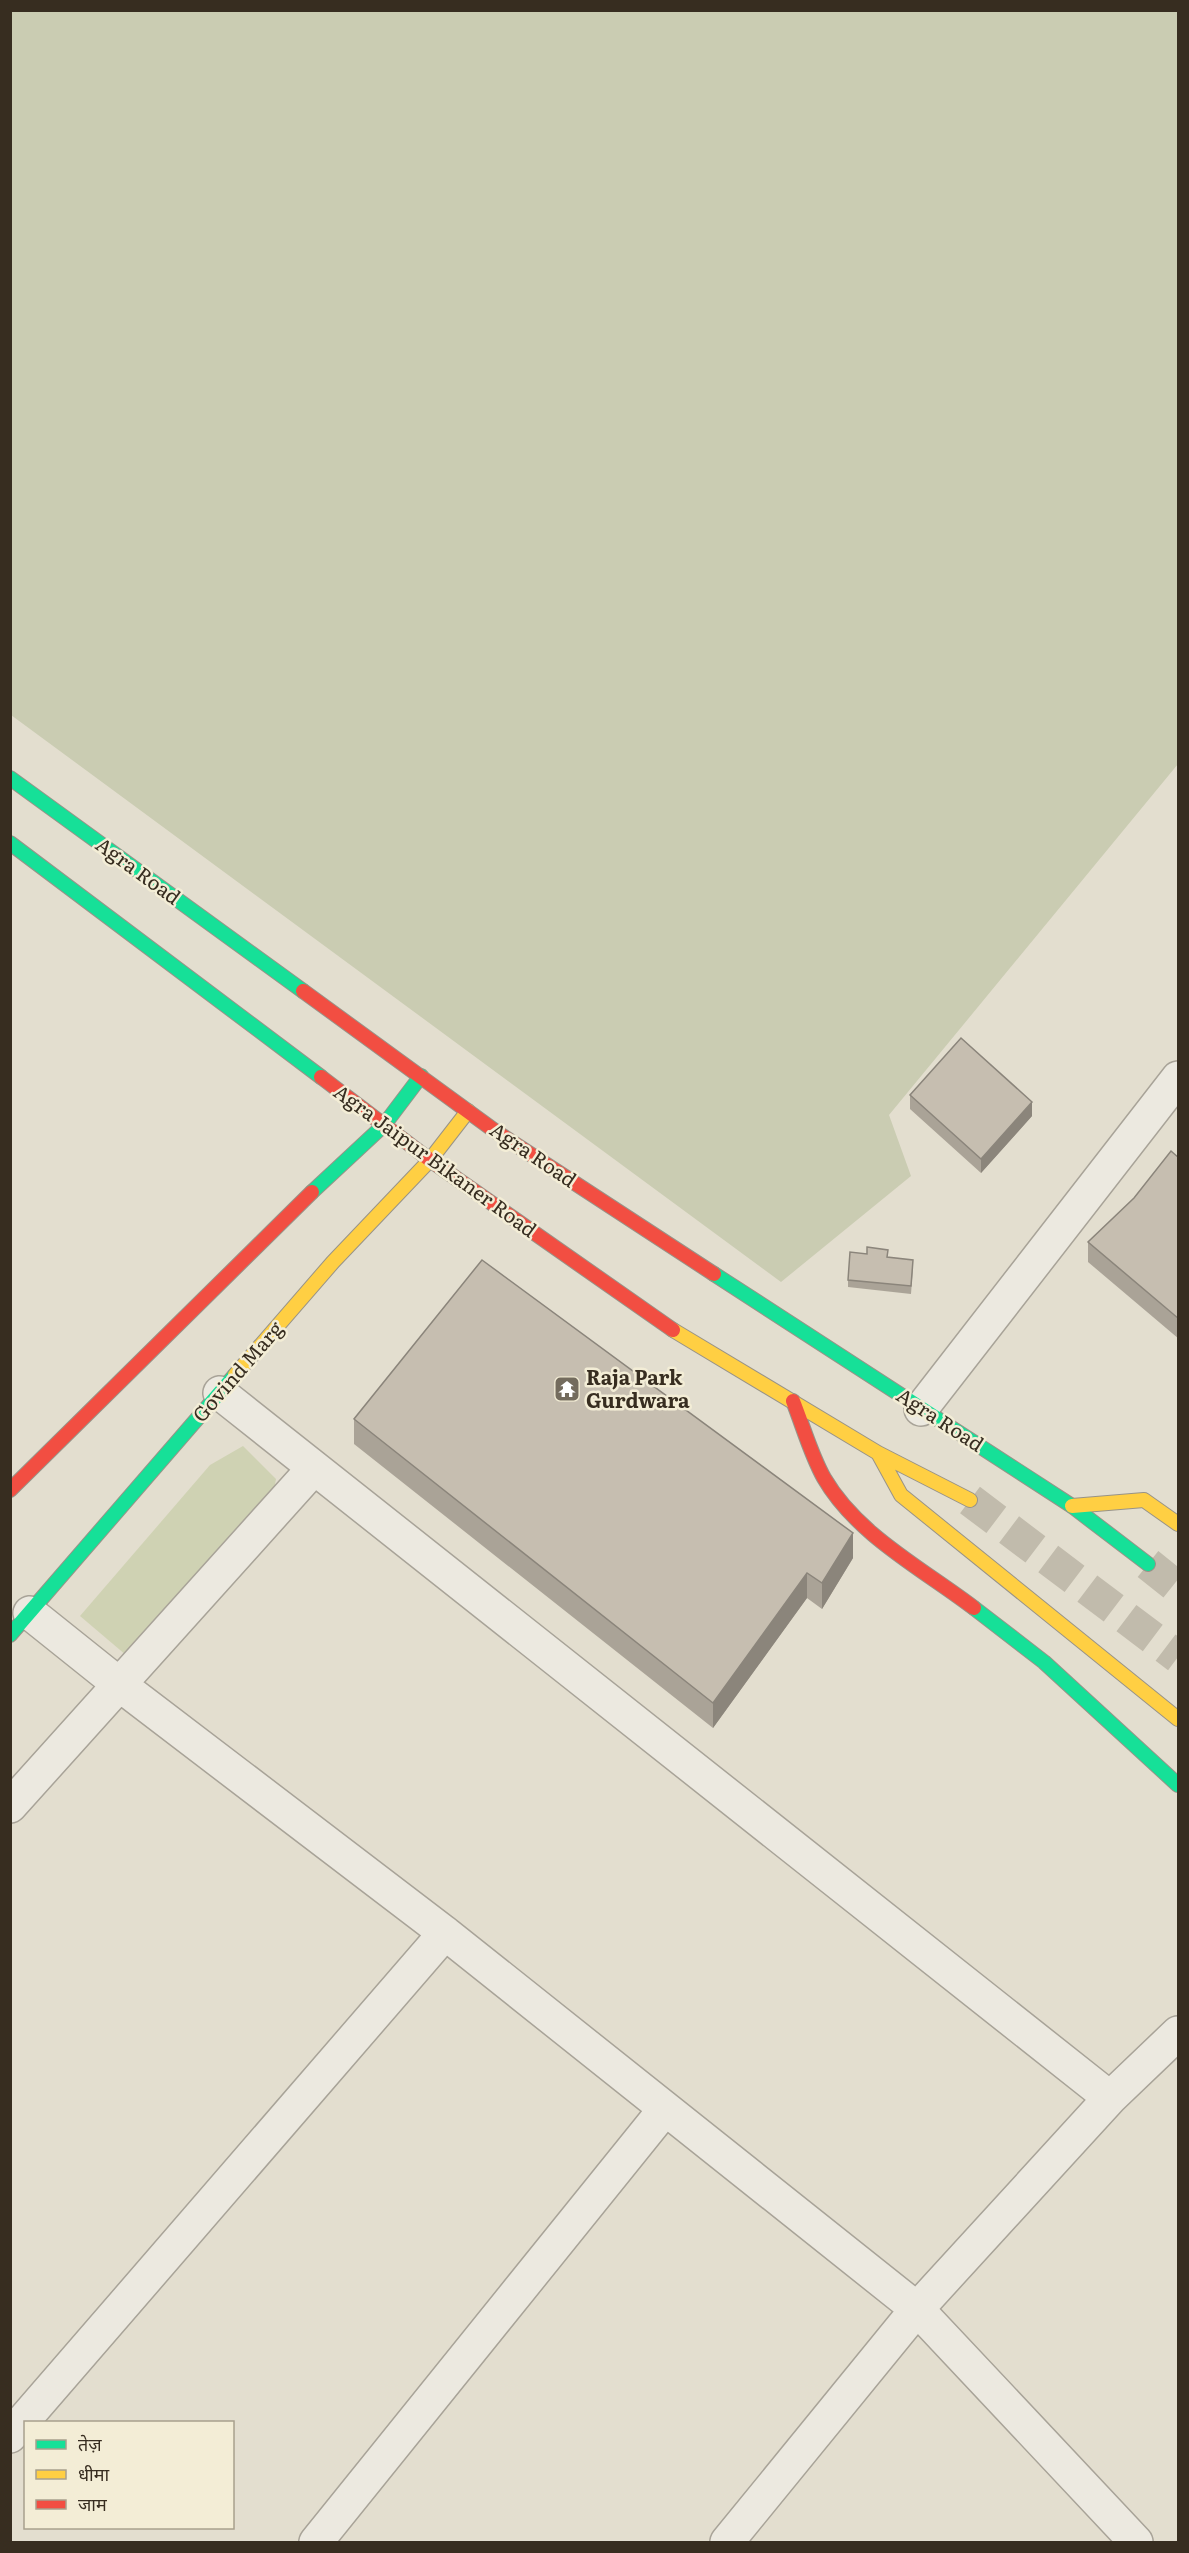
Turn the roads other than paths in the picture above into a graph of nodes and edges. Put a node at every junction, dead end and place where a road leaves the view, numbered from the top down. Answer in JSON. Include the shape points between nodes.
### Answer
{"nodes":[{"id":1,"x":10,"y":778,"type":"edge"},
{"id":2,"x":10,"y":843,"type":"edge"},
{"id":3,"x":421,"y":1076,"type":"junction"},
{"id":4,"x":1178,"y":1081,"type":"edge"},
{"id":5,"x":468,"y":1111,"type":"junction"},
{"id":6,"x":384,"y":1125,"type":"junction"},
{"id":7,"x":430,"y":1160,"type":"junction"},
{"id":8,"x":220,"y":1393,"type":"junction"},
{"id":9,"x":793,"y":1401,"type":"junction"},
{"id":10,"x":921,"y":1409,"type":"junction"},
{"id":11,"x":878,"y":1453,"type":"junction"},
{"id":12,"x":314,"y":1467,"type":"junction"},
{"id":13,"x":10,"y":1490,"type":"edge"},
{"id":14,"x":970,"y":1500,"type":"tunnel mouth"},
{"id":15,"x":1072,"y":1506,"type":"junction"},
{"id":16,"x":1179,"y":1524,"type":"edge"},
{"id":17,"x":1148,"y":1564,"type":"tunnel mouth"},
{"id":18,"x":20,"y":1624,"type":"edge"},
{"id":19,"x":120,"y":1685,"type":"junction"},
{"id":20,"x":1175,"y":1715,"type":"edge"},
{"id":21,"x":1179,"y":1785,"type":"edge"},
{"id":22,"x":10,"y":1806,"type":"edge"},
{"id":23,"x":445,"y":1933,"type":"junction"},
{"id":24,"x":1179,"y":2033,"type":"edge"},
{"id":25,"x":1110,"y":2098,"type":"junction"},
{"id":26,"x":665,"y":2109,"type":"junction"},
{"id":27,"x":917,"y":2309,"type":"junction"},
{"id":28,"x":10,"y":2436,"type":"edge"},
{"id":29,"x":316,"y":2542,"type":"edge"},
{"id":30,"x":728,"y":2542,"type":"edge"},
{"id":31,"x":1136,"y":2542,"type":"edge"}],
"edges":[{"from":1,"to":3,"type":"main road","name":"Agra Road"},
{"from":2,"to":6,"type":"main road","name":"Agra Jaipur Bikaner Road"},
{"from":3,"to":5,"type":"main road","name":"Agra Road"},
{"from":3,"to":6,"type":"main road"},
{"from":4,"to":10,"type":"street"},
{"from":5,"to":7,"type":"main road","name":"Govind Marg"},
{"from":5,"to":10,"type":"main road","name":"Agra Road"},
{"from":6,"to":7,"type":"main road","name":"Agra Jaipur Bikaner Road"},
{"from":6,"to":13,"type":"main road","via":[[279,1223]]},
{"from":7,"to":8,"type":"main road","name":"Govind Marg","via":[[333,1262]]},
{"from":7,"to":9,"type":"main road","name":"Agra Jaipur Bikaner Road","via":[[652,1317]]},
{"from":8,"to":12,"type":"street"},
{"from":8,"to":18,"type":"main road","name":"Govind Marg"},
{"from":9,"to":11,"type":"main road","name":"Agra Jaipur Bikaner Road"},
{"from":9,"to":21,"type":"main road","via":[[824,1478],[876,1537],[1044,1662]]},
{"from":10,"to":15,"type":"main road","name":"Agra Road"},
{"from":11,"to":14,"type":"main road","name":"Agra Jaipur Bikaner Road"},
{"from":11,"to":20,"type":"main road","via":[[901,1495]]},
{"from":12,"to":19,"type":"street"},
{"from":12,"to":25,"type":"street"},
{"from":15,"to":16,"type":"main road","via":[[1144,1500]]},
{"from":15,"to":17,"type":"main road","name":"Agra Road"},
{"from":18,"to":19,"type":"street"},
{"from":19,"to":22,"type":"street"},
{"from":19,"to":23,"type":"street"},
{"from":23,"to":26,"type":"street"},
{"from":23,"to":28,"type":"street"},
{"from":24,"to":25,"type":"street"},
{"from":25,"to":27,"type":"street"},
{"from":26,"to":27,"type":"street"},
{"from":26,"to":29,"type":"street"},
{"from":27,"to":30,"type":"street"},
{"from":27,"to":31,"type":"street"}]}
